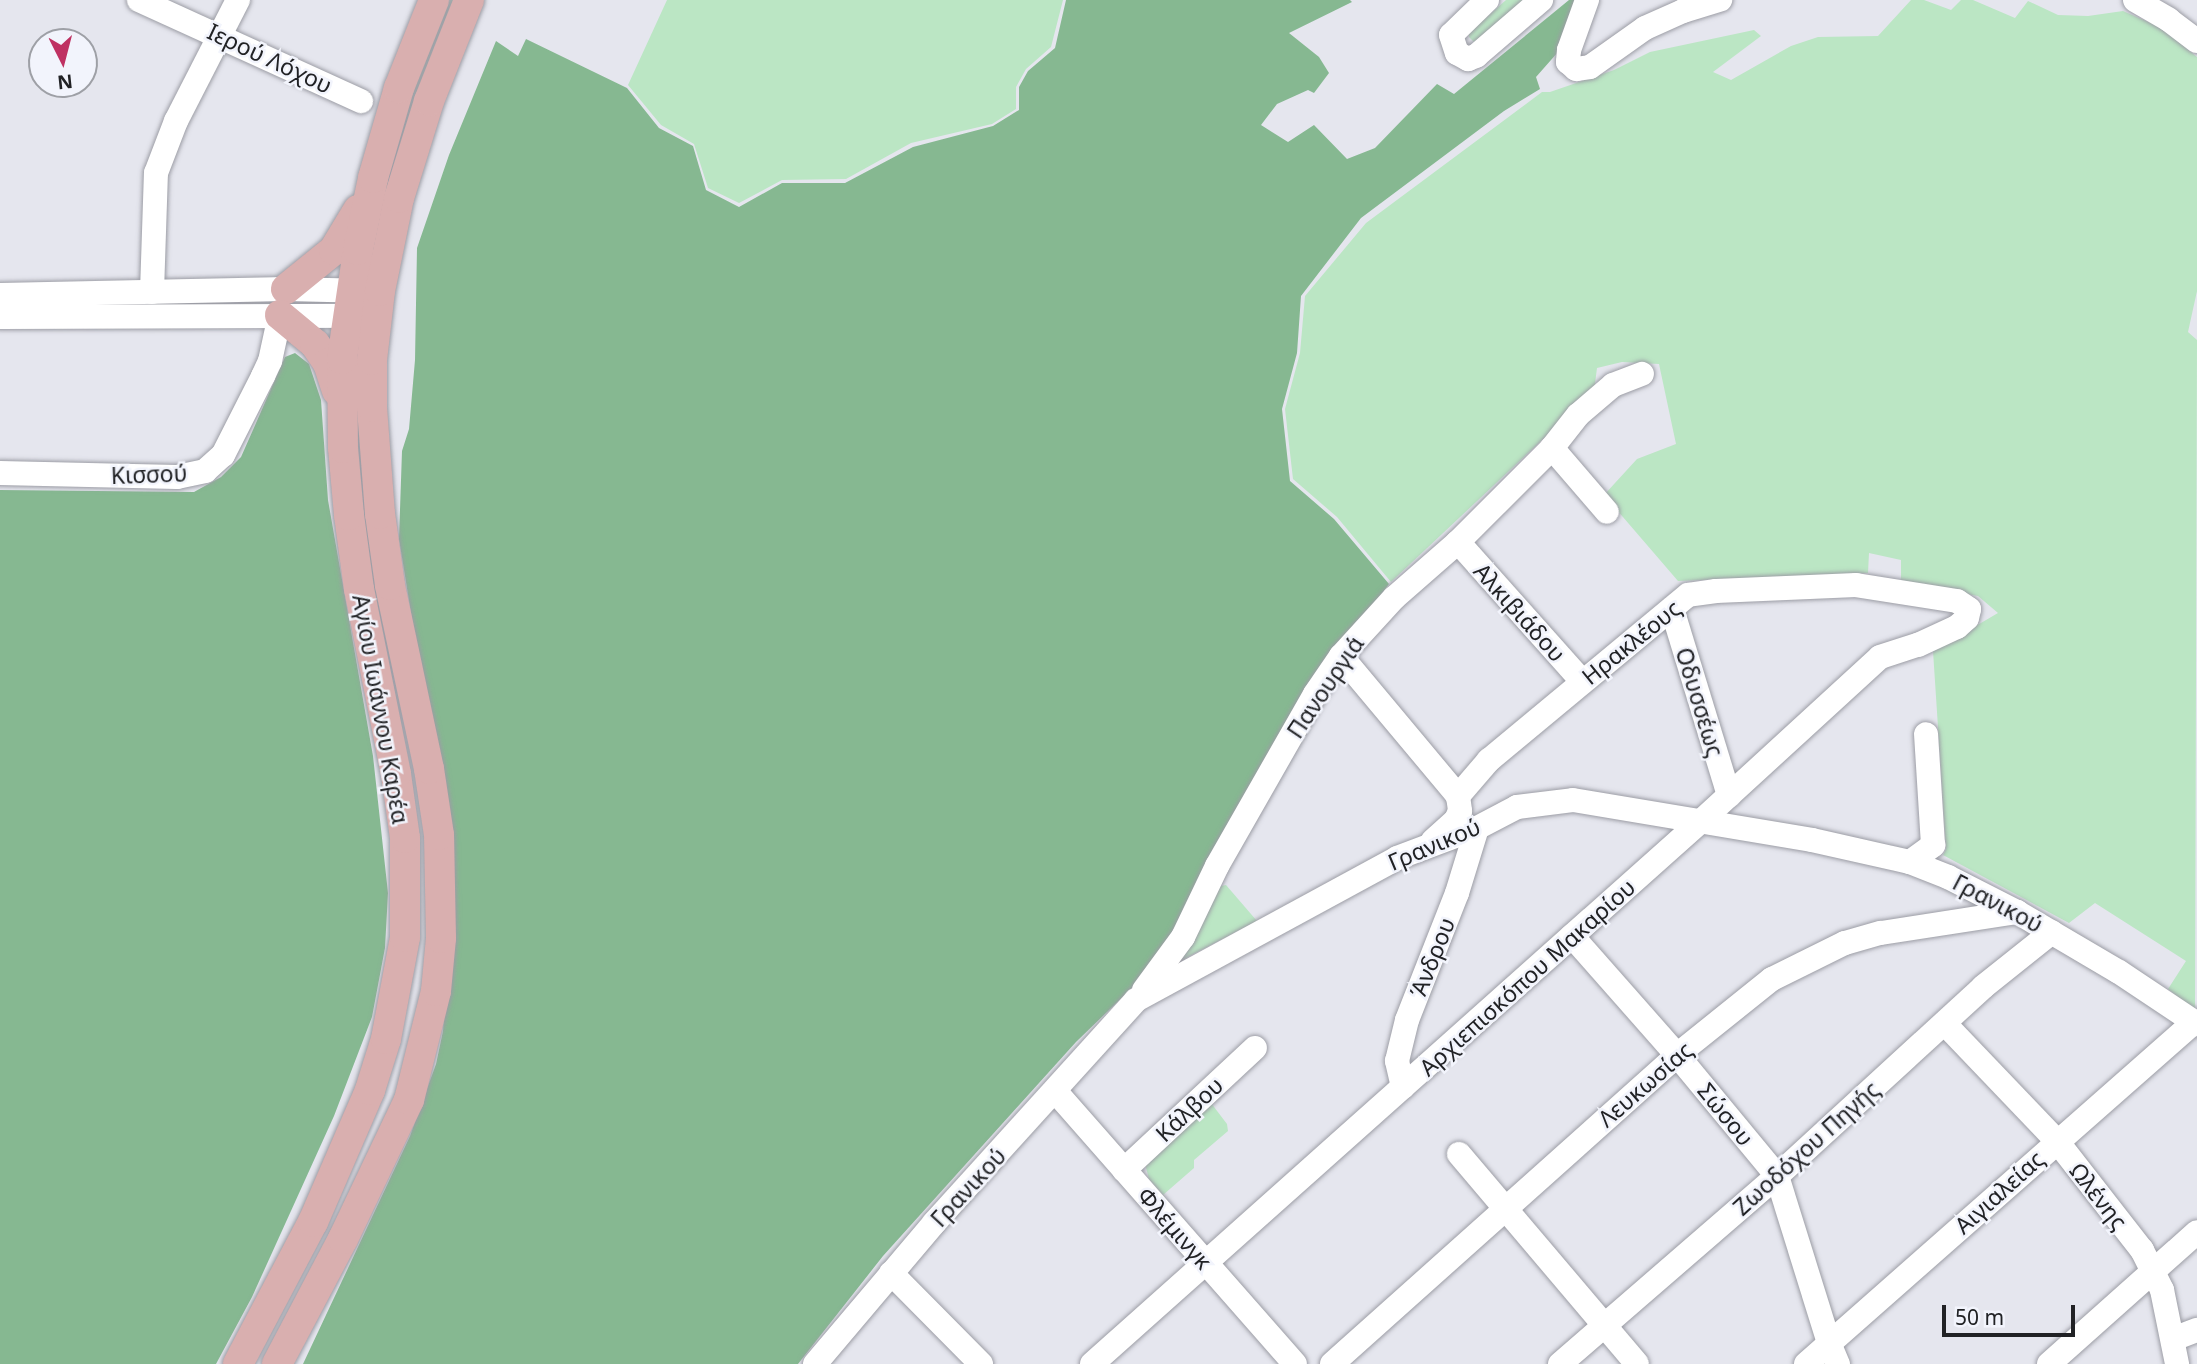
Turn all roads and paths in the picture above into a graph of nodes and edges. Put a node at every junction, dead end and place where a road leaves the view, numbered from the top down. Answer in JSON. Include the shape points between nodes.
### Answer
{"nodes":[{"id":1,"x":139,"y":0,"type":"edge"},
{"id":2,"x":238,"y":0,"type":"edge"},
{"id":3,"x":433,"y":0,"type":"edge"},
{"id":4,"x":469,"y":0,"type":"edge"},
{"id":5,"x":1487,"y":0,"type":"edge"},
{"id":6,"x":1541,"y":0,"type":"edge"},
{"id":7,"x":1587,"y":0,"type":"edge"},
{"id":8,"x":1720,"y":0,"type":"edge"},
{"id":9,"x":2135,"y":0,"type":"edge"},
{"id":10,"x":221,"y":35,"type":"junction"},
{"id":11,"x":2197,"y":41,"type":"edge"},
{"id":12,"x":361,"y":101,"type":"dead end"},
{"id":13,"x":373,"y":178,"type":"junction"},
{"id":14,"x":152,"y":292,"type":"junction"},
{"id":15,"x":0,"y":295,"type":"edge"},
{"id":16,"x":283,"y":302,"type":"junction"},
{"id":17,"x":364,"y":303,"type":"junction"},
{"id":18,"x":0,"y":317,"type":"edge"},
{"id":19,"x":1642,"y":374,"type":"dead end"},
{"id":20,"x":341,"y":405,"type":"junction"},
{"id":21,"x":1552,"y":448,"type":"junction"},
{"id":22,"x":0,"y":473,"type":"edge"},
{"id":23,"x":1607,"y":512,"type":"dead end"},
{"id":24,"x":1458,"y":542,"type":"junction"},
{"id":25,"x":1672,"y":609,"type":"junction"},
{"id":26,"x":1969,"y":609,"type":"joint"},
{"id":27,"x":1341,"y":656,"type":"junction"},
{"id":28,"x":1582,"y":681,"type":"junction"},
{"id":29,"x":1926,"y":734,"type":"dead end"},
{"id":30,"x":1729,"y":795,"type":"junction"},
{"id":31,"x":1458,"y":796,"type":"junction"},
{"id":32,"x":1700,"y":822,"type":"junction"},
{"id":33,"x":1477,"y":828,"type":"junction"},
{"id":34,"x":1430,"y":844,"type":"junction"},
{"id":35,"x":1909,"y":862,"type":"junction"},
{"id":36,"x":2017,"y":912,"type":"junction"},
{"id":37,"x":2052,"y":932,"type":"junction"},
{"id":38,"x":1572,"y":936,"type":"junction"},
{"id":39,"x":1136,"y":1000,"type":"junction"},
{"id":40,"x":2196,"y":1023,"type":"edge"},
{"id":41,"x":1945,"y":1024,"type":"junction"},
{"id":42,"x":1255,"y":1048,"type":"dead end"},
{"id":43,"x":1677,"y":1055,"type":"junction"},
{"id":44,"x":1402,"y":1087,"type":"junction"},
{"id":45,"x":1056,"y":1092,"type":"junction"},
{"id":46,"x":2056,"y":1140,"type":"junction"},
{"id":47,"x":1459,"y":1154,"type":"dead end"},
{"id":48,"x":1124,"y":1170,"type":"junction"},
{"id":49,"x":1777,"y":1176,"type":"junction"},
{"id":50,"x":1505,"y":1208,"type":"junction"},
{"id":51,"x":2197,"y":1232,"type":"edge"},
{"id":52,"x":1206,"y":1262,"type":"junction"},
{"id":53,"x":2155,"y":1271,"type":"junction"},
{"id":54,"x":891,"y":1272,"type":"junction"},
{"id":55,"x":1604,"y":1325,"type":"junction"},
{"id":56,"x":2197,"y":1330,"type":"edge"},
{"id":57,"x":2173,"y":1339,"type":"junction"},
{"id":58,"x":1833,"y":1354,"type":"edge"},
{"id":59,"x":282,"y":1360,"type":"edge"},
{"id":60,"x":238,"y":1364,"type":"edge"},
{"id":61,"x":816,"y":1364,"type":"edge"},
{"id":62,"x":981,"y":1364,"type":"edge"},
{"id":63,"x":1092,"y":1364,"type":"edge"},
{"id":64,"x":1295,"y":1364,"type":"edge"},
{"id":65,"x":1332,"y":1364,"type":"edge"},
{"id":66,"x":1560,"y":1364,"type":"edge"},
{"id":67,"x":1637,"y":1364,"type":"edge"},
{"id":68,"x":1806,"y":1364,"type":"edge"},
{"id":69,"x":2049,"y":1364,"type":"edge"},
{"id":70,"x":2177,"y":1364,"type":"edge"}],
"edges":[{"from":1,"to":10,"type":"street","name":"Ιερού Λόχου"},
{"from":2,"to":10,"type":"street"},
{"from":3,"to":13,"type":"main road","via":[[399,88]]},
{"from":4,"to":17,"type":"main road","via":[[429,101]]},
{"from":5,"to":6,"type":"street","via":[[1451,35],[1457,53],[1468,59]]},
{"from":7,"to":8,"type":"street","via":[[1569,50],[1568,62],[1576,69],[1590,66],[1645,28],[1683,10]]},
{"from":9,"to":11,"type":"street"},
{"from":10,"to":12,"type":"street","name":"Ιερού Λόχου"},
{"from":10,"to":14,"type":"street","via":[[176,121],[156,173]]},
{"from":13,"to":16,"type":"main road","via":[[341,241]]},
{"from":13,"to":17,"type":"main road"},
{"from":14,"to":15,"type":"street"},
{"from":14,"to":16,"type":"street"},
{"from":16,"to":17,"type":"street"},
{"from":16,"to":18,"type":"street"},
{"from":16,"to":20,"type":"main road","via":[[328,363]]},
{"from":16,"to":22,"type":"street","name":"Κισσού","via":[[270,361],[223,455],[205,471],[177,477]]},
{"from":17,"to":20,"type":"main road","name":"Αγίου Ιωάννου Καρέα"},
{"from":17,"to":59,"type":"main road","name":"Αγίου Ιωάννου Καρέα","via":[[390,585],[439,835],[441,938],[436,991],[409,1100]]},
{"from":19,"to":21,"type":"street","name":"Πανουργιά","via":[[1614,385],[1578,415]]},
{"from":20,"to":60,"type":"main road","name":"Αγίου Ιωάννου Καρέα","via":[[359,589],[405,838],[405,937],[386,1039],[370,1090],[313,1222]]},
{"from":21,"to":23,"type":"street"},
{"from":21,"to":24,"type":"street","name":"Πανουργιά"},
{"from":24,"to":27,"type":"street","name":"Πανουργιά","via":[[1394,598]]},
{"from":24,"to":28,"type":"street","name":"Αλκιβιάδου"},
{"from":25,"to":26,"type":"street","name":"Ηρακλέους","via":[[1688,595],[1716,590],[1856,585],[1957,601]]},
{"from":25,"to":28,"type":"street","name":"Ηρακλέους"},
{"from":25,"to":30,"type":"street","name":"Οδυσσέως"},
{"from":26,"to":30,"type":"street","name":"Αρχιεπισκόπου Μακαρίου","via":[[1967,618],[1957,626],[1880,657]]},
{"from":27,"to":31,"type":"street"},
{"from":27,"to":39,"type":"street","name":"Πανουργιά","via":[[1230,843],[1183,937]]},
{"from":28,"to":31,"type":"street","name":"Ηρακλέους","via":[[1489,760]]},
{"from":29,"to":35,"type":"street","via":[[1933,845]]},
{"from":30,"to":32,"type":"street","name":"Αρχιεπισκόπου Μακαρίου"},
{"from":31,"to":34,"type":"street","via":[[1456,820]]},
{"from":32,"to":33,"type":"street","name":"Γρανικού","via":[[1565,800],[1517,807]]},
{"from":32,"to":35,"type":"street","name":"Γρανικού"},
{"from":32,"to":38,"type":"street","name":"Αρχιεπισκόπου Μακαρίου"},
{"from":33,"to":34,"type":"street","name":"Γρανικού"},
{"from":33,"to":44,"type":"street","name":"Άνδρου","via":[[1407,1020],[1397,1061]]},
{"from":34,"to":39,"type":"street","name":"Γρανικού","via":[[1396,858]]},
{"from":35,"to":36,"type":"street","name":"Γρανικού"},
{"from":36,"to":37,"type":"street","name":"Γρανικού"},
{"from":36,"to":43,"type":"street","name":"Λευκωσίας","via":[[1845,943],[1772,979]]},
{"from":37,"to":40,"type":"street","name":"Γρανικού"},
{"from":37,"to":41,"type":"street","name":"Ζωοδόχου Πηγής"},
{"from":38,"to":43,"type":"street","name":"Σώσου"},
{"from":38,"to":44,"type":"street","name":"Αρχιεπισκόπου Μακαρίου"},
{"from":39,"to":45,"type":"street","name":"Γρανικού"},
{"from":40,"to":46,"type":"street","name":"Αιγιαλείας"},
{"from":41,"to":46,"type":"street","name":"Ωλένης"},
{"from":41,"to":49,"type":"street","name":"Ζωοδόχου Πηγής"},
{"from":42,"to":48,"type":"street","name":"Κάλβου"},
{"from":43,"to":49,"type":"street","name":"Σώσου"},
{"from":43,"to":50,"type":"street","name":"Λευκωσίας"},
{"from":44,"to":52,"type":"street","name":"Αρχιεπισκόπου Μακαρίου"},
{"from":45,"to":48,"type":"street","name":"Φλέμινγκ"},
{"from":45,"to":54,"type":"street","name":"Γρανικού"},
{"from":46,"to":53,"type":"street","name":"Ωλένης"},
{"from":46,"to":58,"type":"street","name":"Αιγιαλείας"},
{"from":47,"to":50,"type":"street"},
{"from":48,"to":52,"type":"street","name":"Φλέμινγκ"},
{"from":49,"to":55,"type":"street","name":"Ζωοδόχου Πηγής"},
{"from":49,"to":58,"type":"street","name":"Σώσου"},
{"from":50,"to":55,"type":"street"},
{"from":50,"to":65,"type":"street","name":"Λευκωσίας"},
{"from":51,"to":53,"type":"street"},
{"from":52,"to":63,"type":"street","name":"Αρχιεπισκόπου Μακαρίου"},
{"from":52,"to":64,"type":"street","name":"Φλέμινγκ"},
{"from":53,"to":57,"type":"street","name":"Ωλένης"},
{"from":53,"to":69,"type":"street"},
{"from":54,"to":61,"type":"street","name":"Γρανικού"},
{"from":54,"to":62,"type":"street"},
{"from":55,"to":66,"type":"street","name":"Ζωοδόχου Πηγής"},
{"from":55,"to":67,"type":"street"},
{"from":56,"to":57,"type":"street"},
{"from":57,"to":70,"type":"street","name":"Ωλένης"},
{"from":58,"to":68,"type":"street","name":"Αιγιαλείας"}]}
